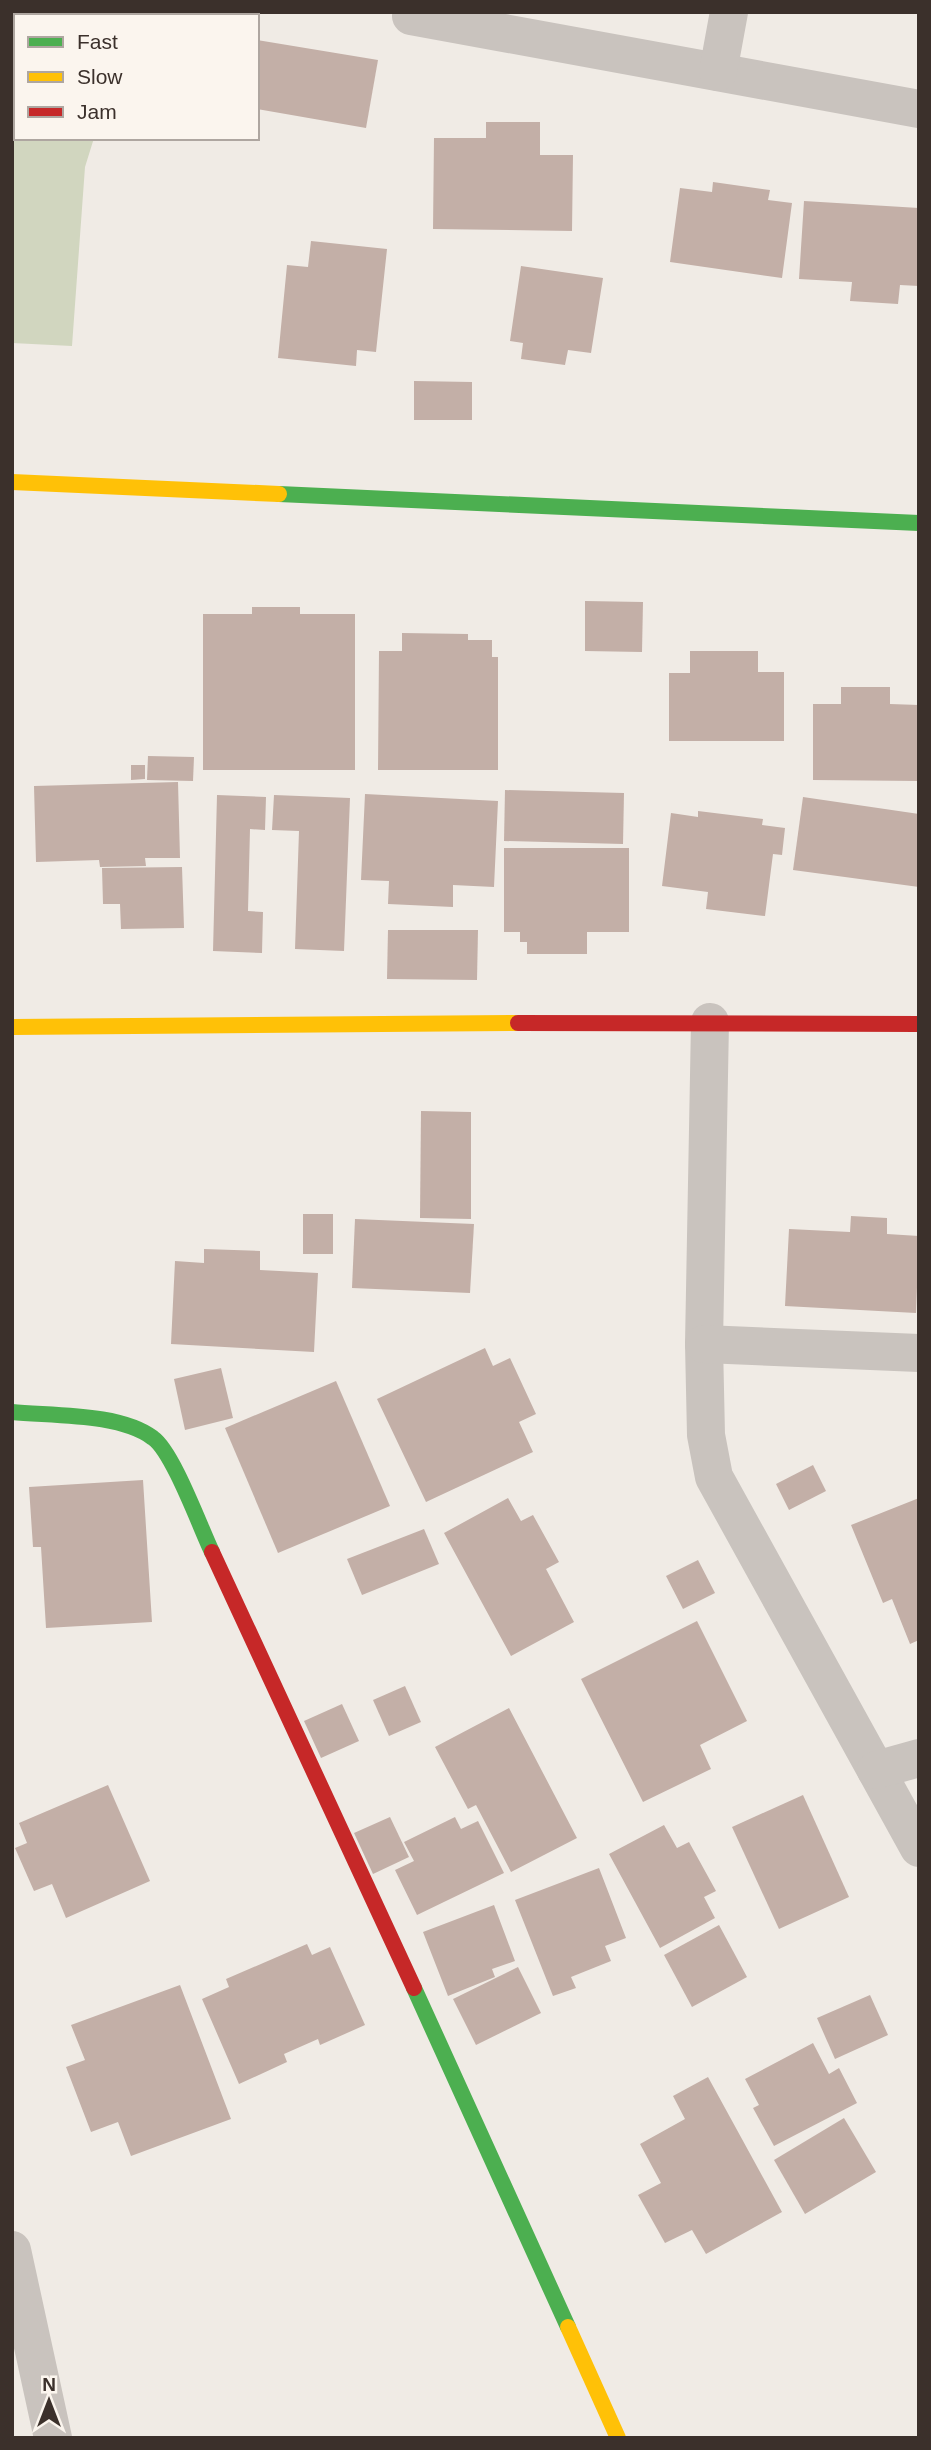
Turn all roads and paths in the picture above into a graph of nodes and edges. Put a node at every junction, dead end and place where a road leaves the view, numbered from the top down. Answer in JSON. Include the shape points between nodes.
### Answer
{"nodes":[{"id":1,"x":729,"y":12,"type":"edge"},
{"id":2,"x":411,"y":16,"type":"dead end"},
{"id":3,"x":718,"y":72,"type":"junction"},
{"id":4,"x":919,"y":109,"type":"edge"},
{"id":5,"x":12,"y":482,"type":"edge"},
{"id":6,"x":919,"y":523,"type":"edge"},
{"id":7,"x":709,"y":1022,"type":"junction"},
{"id":8,"x":919,"y":1024,"type":"edge"},
{"id":9,"x":12,"y":1027,"type":"edge"},
{"id":10,"x":704,"y":1344,"type":"junction"},
{"id":11,"x":919,"y":1353,"type":"edge"},
{"id":12,"x":12,"y":1412,"type":"edge"},
{"id":13,"x":919,"y":1758,"type":"edge"},
{"id":14,"x":876,"y":1770,"type":"junction"},
{"id":15,"x":919,"y":1848,"type":"edge"},
{"id":16,"x":12,"y":2250,"type":"edge"},
{"id":17,"x":53,"y":2438,"type":"edge"},
{"id":18,"x":618,"y":2438,"type":"edge"}],
"edges":[{"from":1,"to":3,"type":"street"},
{"from":2,"to":3,"type":"street"},
{"from":3,"to":4,"type":"street"},
{"from":5,"to":6,"type":"street"},
{"from":7,"to":8,"type":"street"},
{"from":7,"to":9,"type":"street"},
{"from":7,"to":10,"type":"street"},
{"from":10,"to":11,"type":"street"},
{"from":10,"to":14,"type":"street","via":[[706,1435],[714,1476]]},
{"from":12,"to":18,"type":"street","via":[[119,1422],[154,1438],[167,1455]]},
{"from":13,"to":14,"type":"street"},
{"from":14,"to":15,"type":"street"},
{"from":16,"to":17,"type":"street"}]}
